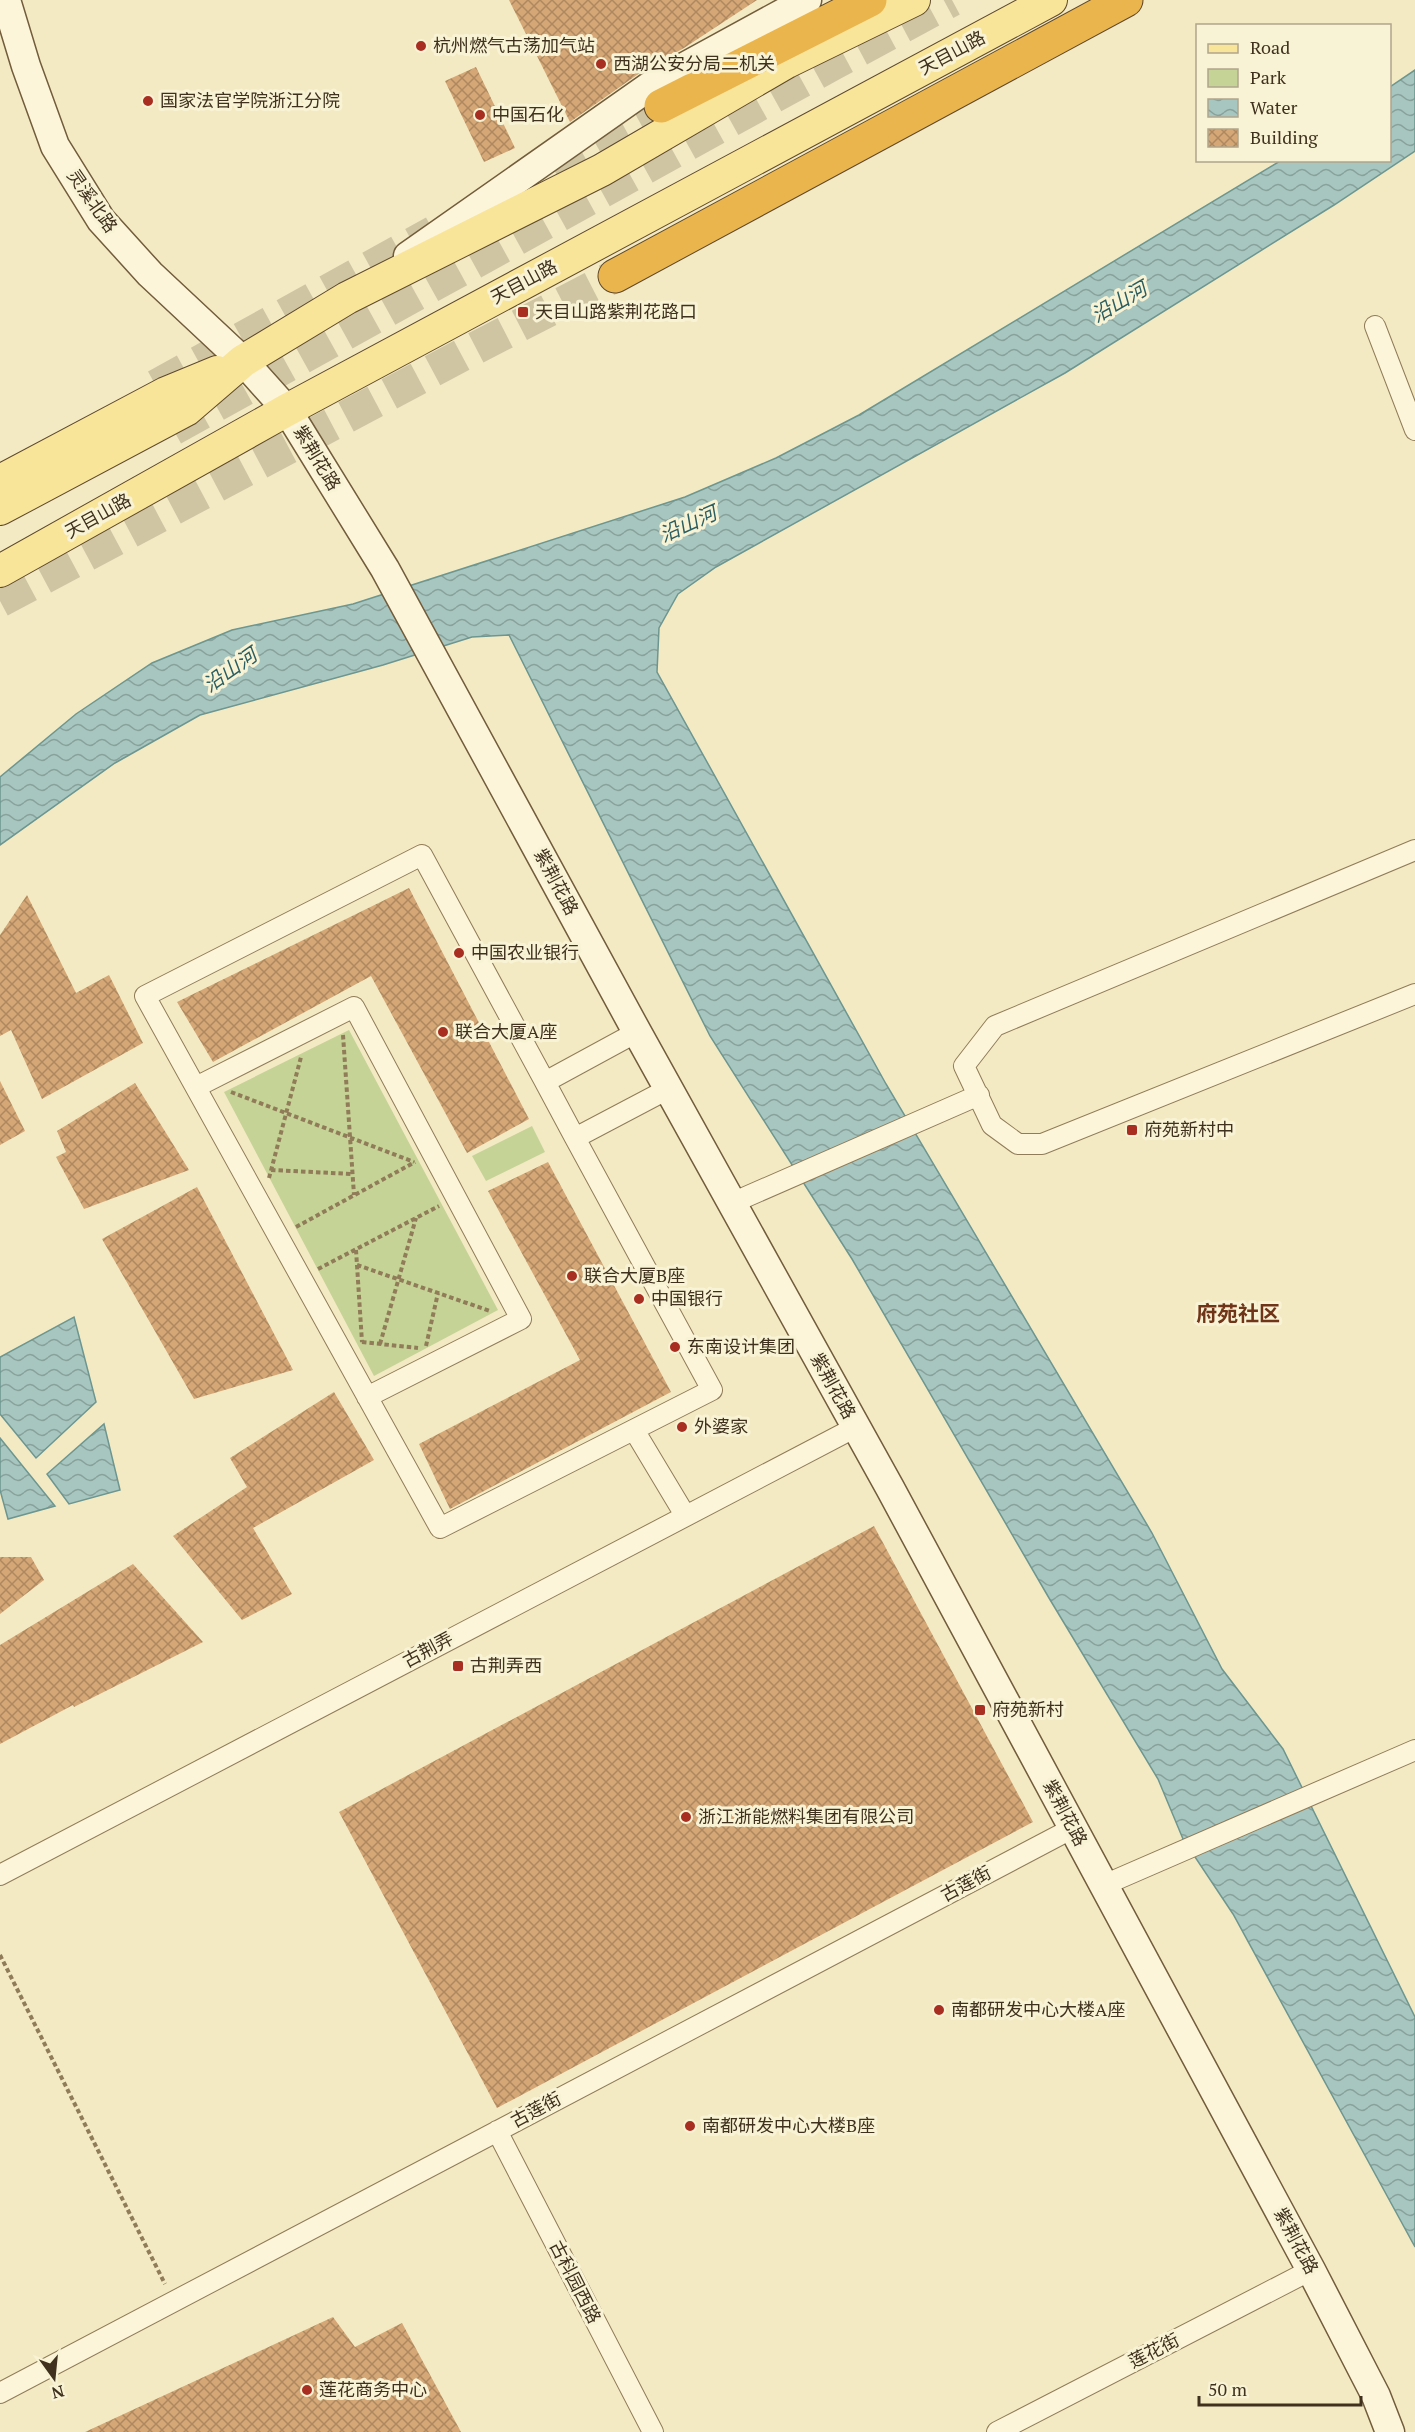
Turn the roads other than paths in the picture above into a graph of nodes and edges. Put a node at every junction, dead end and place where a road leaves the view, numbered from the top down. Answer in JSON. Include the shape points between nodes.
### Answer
{"nodes":[{"id":1,"x":6,"y":0,"type":"edge"},
{"id":2,"x":807,"y":0,"type":"edge"},
{"id":3,"x":870,"y":0,"type":"edge"},
{"id":4,"x":914,"y":0,"type":"edge"},
{"id":5,"x":1051,"y":0,"type":"edge"},
{"id":6,"x":1126,"y":0,"type":"edge"},
{"id":7,"x":661,"y":106,"type":"tunnel mouth"},
{"id":8,"x":615,"y":276,"type":"tunnel mouth"},
{"id":9,"x":347,"y":298,"type":"junction"},
{"id":10,"x":1375,"y":326,"type":"dead end"},
{"id":11,"x":243,"y":361,"type":"junction"},
{"id":12,"x":287,"y":410,"type":"junction"},
{"id":13,"x":1415,"y":430,"type":"edge"},
{"id":14,"x":0,"y":481,"type":"edge"},
{"id":15,"x":0,"y":509,"type":"edge"},
{"id":16,"x":0,"y":571,"type":"edge"},
{"id":17,"x":1415,"y":850,"type":"edge"},
{"id":18,"x":1415,"y":994,"type":"edge"},
{"id":19,"x":637,"y":1032,"type":"junction"},
{"id":20,"x":545,"y":1082,"type":"junction"},
{"id":21,"x":196,"y":1087,"type":"junction"},
{"id":22,"x":668,"y":1089,"type":"junction"},
{"id":23,"x":980,"y":1095,"type":"junction"},
{"id":24,"x":575,"y":1138,"type":"junction"},
{"id":25,"x":732,"y":1203,"type":"junction"},
{"id":26,"x":368,"y":1397,"type":"junction"},
{"id":27,"x":856,"y":1427,"type":"junction"},
{"id":28,"x":634,"y":1430,"type":"junction"},
{"id":29,"x":685,"y":1515,"type":"junction"},
{"id":30,"x":1415,"y":1750,"type":"edge"},
{"id":31,"x":1073,"y":1828,"type":"junction"},
{"id":32,"x":0,"y":1875,"type":"edge"},
{"id":33,"x":1104,"y":1885,"type":"junction"},
{"id":34,"x":497,"y":2131,"type":"junction"},
{"id":35,"x":1311,"y":2270,"type":"junction"},
{"id":36,"x":0,"y":2393,"type":"edge"},
{"id":37,"x":653,"y":2432,"type":"edge"},
{"id":38,"x":997,"y":2432,"type":"edge"},
{"id":39,"x":1390,"y":2432,"type":"edge"}],
"edges":[{"from":1,"to":11,"type":"street","name":"灵溪北路","via":[[55,146],[101,220],[150,274]]},
{"from":2,"to":9,"type":"street","via":[[653,84]]},
{"from":3,"to":7,"type":"highway"},
{"from":4,"to":9,"type":"main road","via":[[787,62],[602,170]]},
{"from":5,"to":12,"type":"main road","name":"天目山路"},
{"from":6,"to":8,"type":"highway"},
{"from":9,"to":11,"type":"main road"},
{"from":10,"to":13,"type":"street"},
{"from":11,"to":12,"type":"street","name":"紫荆花路"},
{"from":11,"to":14,"type":"main road","via":[[166,393]]},
{"from":11,"to":15,"type":"main road","via":[[186,410]]},
{"from":12,"to":16,"type":"main road","name":"天目山路"},
{"from":12,"to":19,"type":"street","name":"紫荆花路","via":[[385,569]]},
{"from":17,"to":23,"type":"street","via":[[996,1026],[964,1066]]},
{"from":18,"to":23,"type":"street","via":[[1042,1144],[1018,1144],[992,1125]]},
{"from":19,"to":20,"type":"street"},
{"from":19,"to":22,"type":"street","name":"紫荆花路"},
{"from":20,"to":21,"type":"street","via":[[422,855],[145,996]]},
{"from":20,"to":24,"type":"street"},
{"from":21,"to":26,"type":"street"},
{"from":21,"to":26,"type":"street","via":[[354,1007],[424,1158],[456,1198],[521,1319]]},
{"from":22,"to":24,"type":"street"},
{"from":22,"to":25,"type":"street","name":"紫荆花路"},
{"from":23,"to":25,"type":"street"},
{"from":24,"to":28,"type":"street","via":[[712,1390]]},
{"from":25,"to":27,"type":"street","name":"紫荆花路"},
{"from":26,"to":28,"type":"street","via":[[440,1528]]},
{"from":27,"to":29,"type":"street","name":"古荆弄"},
{"from":27,"to":31,"type":"street","name":"紫荆花路"},
{"from":28,"to":29,"type":"street"},
{"from":29,"to":32,"type":"street","name":"古荆弄"},
{"from":30,"to":33,"type":"street"},
{"from":31,"to":33,"type":"street","name":"紫荆花路"},
{"from":31,"to":34,"type":"street","name":"古莲街"},
{"from":33,"to":35,"type":"street","name":"紫荆花路"},
{"from":34,"to":36,"type":"street","name":"古莲街"},
{"from":34,"to":37,"type":"street","name":"古科园西路"},
{"from":35,"to":38,"type":"street","name":"莲花街"},
{"from":35,"to":39,"type":"street","name":"紫荆花路","via":[[1376,2396]]}]}
